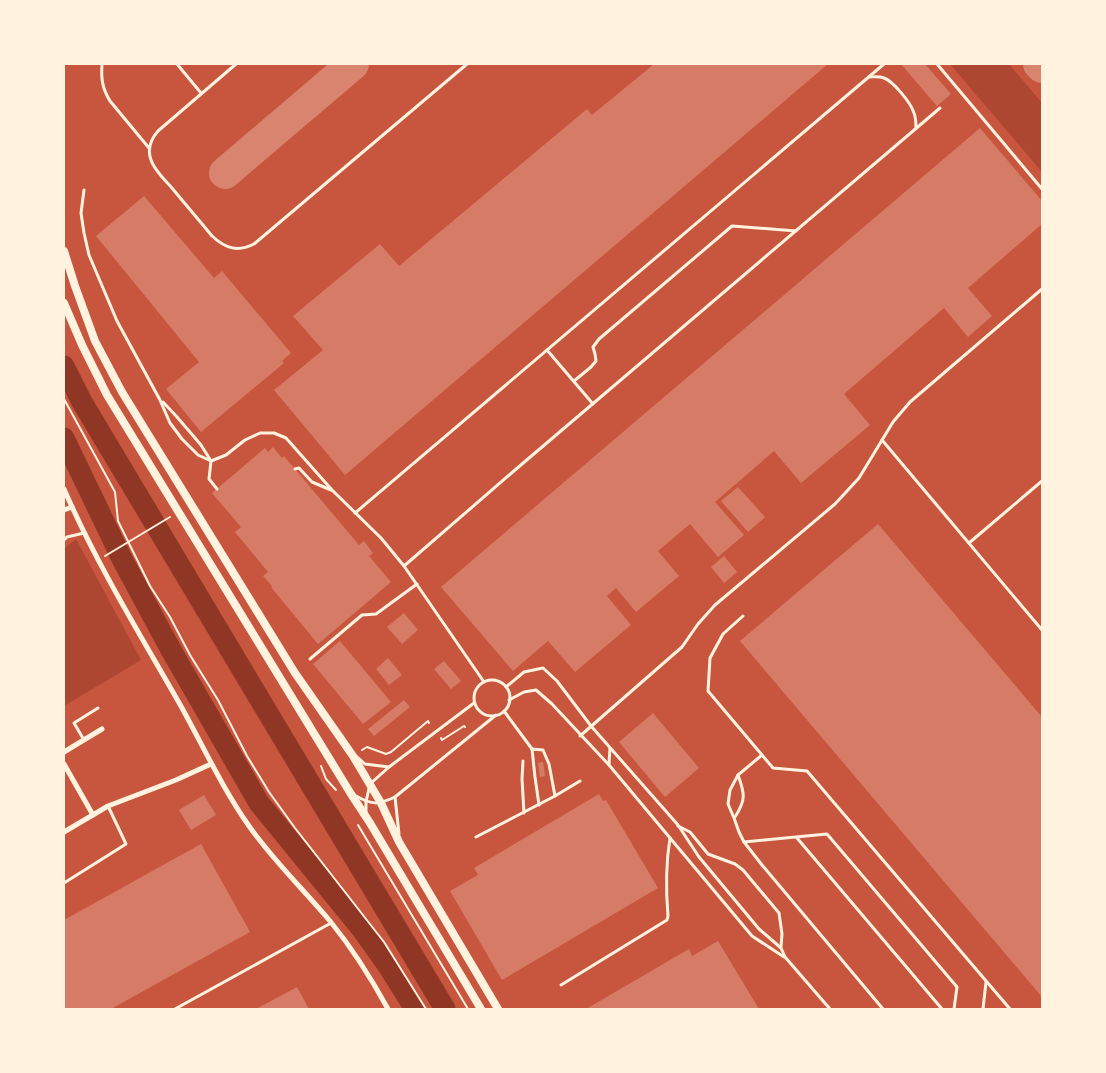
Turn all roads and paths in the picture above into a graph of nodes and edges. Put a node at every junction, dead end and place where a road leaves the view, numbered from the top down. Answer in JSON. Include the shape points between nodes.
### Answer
{"nodes":[{"id":1,"x":102,"y":64,"type":"edge"},
{"id":2,"x":177,"y":64,"type":"edge"},
{"id":3,"x":236,"y":64,"type":"edge"},
{"id":4,"x":467,"y":64,"type":"edge"},
{"id":5,"x":884,"y":64,"type":"edge"},
{"id":6,"x":938,"y":64,"type":"edge"},
{"id":7,"x":868,"y":78,"type":"junction"},
{"id":8,"x":202,"y":93,"type":"junction"},
{"id":9,"x":940,"y":108,"type":"dead end"},
{"id":10,"x":916,"y":129,"type":"junction"},
{"id":11,"x":149,"y":148,"type":"junction"},
{"id":12,"x":1042,"y":189,"type":"edge"},
{"id":13,"x":84,"y":190,"type":"dead end"},
{"id":14,"x":797,"y":231,"type":"junction"},
{"id":15,"x":64,"y":251,"type":"edge"},
{"id":16,"x":1042,"y":289,"type":"edge"},
{"id":17,"x":64,"y":303,"type":"edge"},
{"id":18,"x":547,"y":350,"type":"junction"},
{"id":19,"x":574,"y":381,"type":"junction"},
{"id":20,"x":64,"y":399,"type":"edge"},
{"id":21,"x":160,"y":400,"type":"junction"},
{"id":22,"x":593,"y":404,"type":"junction"},
{"id":23,"x":882,"y":440,"type":"junction"},
{"id":24,"x":211,"y":461,"type":"junction"},
{"id":25,"x":295,"y":469,"type":"dead end"},
{"id":26,"x":1042,"y":481,"type":"edge"},
{"id":27,"x":64,"y":488,"type":"edge"},
{"id":28,"x":217,"y":489,"type":"dead end"},
{"id":29,"x":332,"y":490,"type":"junction"},
{"id":30,"x":72,"y":507,"type":"junction"},
{"id":31,"x":64,"y":510,"type":"edge"},
{"id":32,"x":355,"y":513,"type":"junction"},
{"id":33,"x":171,"y":516,"type":"dead end"},
{"id":34,"x":85,"y":533,"type":"junction"},
{"id":35,"x":64,"y":538,"type":"edge"},
{"id":36,"x":128,"y":542,"type":"junction"},
{"id":37,"x":969,"y":543,"type":"junction"},
{"id":38,"x":106,"y":555,"type":"dead end"},
{"id":39,"x":404,"y":566,"type":"junction"},
{"id":40,"x":417,"y":584,"type":"junction"},
{"id":41,"x":743,"y":616,"type":"dead end"},
{"id":42,"x":1042,"y":630,"type":"edge"},
{"id":43,"x":310,"y":659,"type":"dead end"},
{"id":44,"x":484,"y":682,"type":"junction"},
{"id":45,"x":506,"y":687,"type":"junction"},
{"id":46,"x":510,"y":700,"type":"junction"},
{"id":47,"x":474,"y":703,"type":"junction"},
{"id":48,"x":98,"y":708,"type":"dead end"},
{"id":49,"x":504,"y":710,"type":"junction"},
{"id":50,"x":496,"y":715,"type":"junction"},
{"id":51,"x":429,"y":723,"type":"dead end"},
{"id":52,"x":591,"y":726,"type":"junction"},
{"id":53,"x":465,"y":727,"type":"dead end"},
{"id":54,"x":102,"y":729,"type":"dead end"},
{"id":55,"x":580,"y":736,"type":"junction"},
{"id":56,"x":440,"y":737,"type":"dead end"},
{"id":57,"x":84,"y":740,"type":"junction"},
{"id":58,"x":610,"y":747,"type":"junction"},
{"id":59,"x":532,"y":749,"type":"junction"},
{"id":60,"x":64,"y":752,"type":"edge"},
{"id":61,"x":352,"y":753,"type":"junction"},
{"id":62,"x":762,"y":755,"type":"junction"},
{"id":63,"x":523,"y":761,"type":"dead end"},
{"id":64,"x":64,"y":764,"type":"edge"},
{"id":65,"x":211,"y":764,"type":"junction"},
{"id":66,"x":609,"y":765,"type":"junction"},
{"id":67,"x":389,"y":767,"type":"junction"},
{"id":68,"x":337,"y":772,"type":"junction"},
{"id":69,"x":738,"y":775,"type":"junction"},
{"id":70,"x":326,"y":779,"type":"dead end"},
{"id":71,"x":580,"y":782,"type":"dead end"},
{"id":72,"x":370,"y":784,"type":"junction"},
{"id":73,"x":351,"y":794,"type":"junction"},
{"id":74,"x":555,"y":796,"type":"junction"},
{"id":75,"x":395,"y":797,"type":"junction"},
{"id":76,"x":366,"y":802,"type":"junction"},
{"id":77,"x":381,"y":803,"type":"junction"},
{"id":78,"x":539,"y":805,"type":"junction"},
{"id":79,"x":108,"y":806,"type":"junction"},
{"id":80,"x":524,"y":813,"type":"junction"},
{"id":81,"x":93,"y":815,"type":"junction"},
{"id":82,"x":366,"y":816,"type":"junction"},
{"id":83,"x":734,"y":818,"type":"junction"},
{"id":84,"x":678,"y":825,"type":"junction"},
{"id":85,"x":64,"y":832,"type":"edge"},
{"id":86,"x":476,"y":837,"type":"dead end"},
{"id":87,"x":670,"y":837,"type":"junction"},
{"id":88,"x":796,"y":837,"type":"junction"},
{"id":89,"x":399,"y":842,"type":"junction"},
{"id":90,"x":744,"y":842,"type":"junction"},
{"id":91,"x":64,"y":883,"type":"edge"},
{"id":92,"x":331,"y":923,"type":"junction"},
{"id":93,"x":781,"y":948,"type":"junction"},
{"id":94,"x":785,"y":957,"type":"junction"},
{"id":95,"x":986,"y":982,"type":"junction"},
{"id":96,"x":561,"y":985,"type":"dead end"},
{"id":97,"x":175,"y":1009,"type":"edge"},
{"id":98,"x":388,"y":1009,"type":"edge"},
{"id":99,"x":426,"y":1009,"type":"edge"},
{"id":100,"x":481,"y":1009,"type":"edge"},
{"id":101,"x":498,"y":1009,"type":"edge"},
{"id":102,"x":830,"y":1009,"type":"edge"},
{"id":103,"x":883,"y":1009,"type":"edge"},
{"id":104,"x":942,"y":1009,"type":"edge"},
{"id":105,"x":954,"y":1009,"type":"edge"},
{"id":106,"x":983,"y":1009,"type":"edge"},
{"id":107,"x":1010,"y":1009,"type":"edge"}],
"edges":[{"from":1,"to":11,"type":"lane","via":[[105,93]]},
{"from":2,"to":8,"type":"lane"},
{"from":3,"to":8,"type":"lane"},
{"from":4,"to":11,"type":"lane","via":[[254,244],[245,248],[226,246],[212,236],[154,166]]},
{"from":5,"to":7,"type":"lane"},
{"from":6,"to":12,"type":"lane"},
{"from":7,"to":10,"type":"lane","via":[[876,76],[890,80],[910,104]]},
{"from":7,"to":18,"type":"lane"},
{"from":8,"to":11,"type":"lane","via":[[158,131]]},
{"from":9,"to":10,"type":"lane"},
{"from":10,"to":14,"type":"lane"},
{"from":13,"to":21,"type":"lane","via":[[81,212],[89,255],[117,321]]},
{"from":14,"to":19,"type":"lane","via":[[732,226],[599,339],[593,347],[596,361]]},
{"from":14,"to":22,"type":"lane"},
{"from":15,"to":61,"type":"street","via":[[95,341],[122,392],[295,673]]},
{"from":16,"to":23,"type":"lane","via":[[910,402]]},
{"from":17,"to":68,"type":"street","via":[[107,395]]},
{"from":18,"to":19,"type":"lane"},
{"from":18,"to":32,"type":"lane"},
{"from":19,"to":22,"type":"lane"},
{"from":20,"to":36,"type":"path","via":[[115,492],[118,521]]},
{"from":21,"to":24,"type":"lane"},
{"from":21,"to":24,"type":"lane","via":[[170,423],[182,439],[198,455]]},
{"from":22,"to":39,"type":"lane"},
{"from":23,"to":37,"type":"lane"},
{"from":23,"to":52,"type":"lane","via":[[859,478],[835,504],[715,605],[682,647]]},
{"from":24,"to":28,"type":"lane","via":[[209,479]]},
{"from":24,"to":29,"type":"lane","via":[[226,455],[254,435],[274,433],[286,438]]},
{"from":25,"to":29,"type":"lane","via":[[299,468],[312,482]]},
{"from":26,"to":37,"type":"lane"},
{"from":27,"to":30,"type":"street"},
{"from":29,"to":32,"type":"lane"},
{"from":30,"to":31,"type":"street"},
{"from":30,"to":34,"type":"street"},
{"from":32,"to":39,"type":"lane"},
{"from":33,"to":36,"type":"path"},
{"from":34,"to":35,"type":"lane"},
{"from":34,"to":65,"type":"street"},
{"from":36,"to":38,"type":"path"},
{"from":36,"to":99,"type":"path","via":[[268,792],[384,942]]},
{"from":37,"to":42,"type":"lane"},
{"from":39,"to":40,"type":"lane"},
{"from":40,"to":43,"type":"lane","via":[[376,614],[362,615]]},
{"from":40,"to":44,"type":"lane"},
{"from":41,"to":62,"type":"lane","via":[[723,634],[710,658],[708,691]]},
{"from":44,"to":45,"type":"lane","via":[[496,680]]},
{"from":44,"to":47,"type":"lane","via":[[475,690]]},
{"from":45,"to":46,"type":"lane"},
{"from":45,"to":52,"type":"lane","via":[[524,672],[543,668]]},
{"from":46,"to":49,"type":"lane"},
{"from":46,"to":55,"type":"lane","via":[[536,690]]},
{"from":47,"to":50,"type":"lane","via":[[481,713]]},
{"from":47,"to":67,"type":"lane"},
{"from":48,"to":57,"type":"lane","via":[[74,723]]},
{"from":49,"to":50,"type":"lane"},
{"from":49,"to":59,"type":"lane"},
{"from":50,"to":75,"type":"lane"},
{"from":51,"to":61,"type":"path","via":[[386,754],[367,747]]},
{"from":52,"to":55,"type":"lane"},
{"from":52,"to":58,"type":"lane"},
{"from":53,"to":56,"type":"path","via":[[442,740]]},
{"from":54,"to":57,"type":"street"},
{"from":55,"to":66,"type":"lane"},
{"from":57,"to":60,"type":"street"},
{"from":58,"to":66,"type":"lane"},
{"from":58,"to":84,"type":"lane"},
{"from":59,"to":74,"type":"lane","via":[[543,750]]},
{"from":59,"to":78,"type":"lane"},
{"from":61,"to":67,"type":"lane","via":[[365,764]]},
{"from":61,"to":72,"type":"street"},
{"from":62,"to":69,"type":"lane"},
{"from":62,"to":95,"type":"lane","via":[[773,768],[807,771]]},
{"from":63,"to":80,"type":"lane"},
{"from":64,"to":81,"type":"street"},
{"from":65,"to":79,"type":"street"},
{"from":65,"to":92,"type":"street","via":[[250,828]]},
{"from":66,"to":87,"type":"lane"},
{"from":67,"to":72,"type":"lane"},
{"from":68,"to":70,"type":"path"},
{"from":68,"to":73,"type":"street"},
{"from":69,"to":83,"type":"lane","via":[[730,790],[728,804]]},
{"from":69,"to":83,"type":"lane","via":[[744,791],[742,806]]},
{"from":71,"to":74,"type":"lane"},
{"from":72,"to":76,"type":"lane"},
{"from":72,"to":77,"type":"street"},
{"from":73,"to":76,"type":"lane"},
{"from":73,"to":82,"type":"street"},
{"from":74,"to":78,"type":"lane"},
{"from":75,"to":77,"type":"lane"},
{"from":75,"to":89,"type":"lane"},
{"from":76,"to":77,"type":"lane"},
{"from":76,"to":82,"type":"lane"},
{"from":77,"to":89,"type":"street"},
{"from":78,"to":80,"type":"lane"},
{"from":79,"to":81,"type":"street"},
{"from":79,"to":91,"type":"lane","via":[[126,844]]},
{"from":80,"to":86,"type":"lane"},
{"from":81,"to":85,"type":"street"},
{"from":82,"to":100,"type":"street"},
{"from":83,"to":90,"type":"lane"},
{"from":84,"to":93,"type":"lane","via":[[724,887]]},
{"from":84,"to":93,"type":"lane","via":[[690,832],[708,854],[743,870],[779,913]]},
{"from":87,"to":94,"type":"lane","via":[[752,936]]},
{"from":87,"to":96,"type":"lane","via":[[667,920]]},
{"from":88,"to":90,"type":"lane"},
{"from":88,"to":104,"type":"lane"},
{"from":88,"to":105,"type":"lane","via":[[827,834],[957,987]]},
{"from":89,"to":101,"type":"street"},
{"from":90,"to":103,"type":"lane"},
{"from":92,"to":97,"type":"lane"},
{"from":92,"to":98,"type":"street"},
{"from":93,"to":94,"type":"lane"},
{"from":94,"to":102,"type":"lane"},
{"from":95,"to":106,"type":"lane"},
{"from":95,"to":107,"type":"lane"}]}
